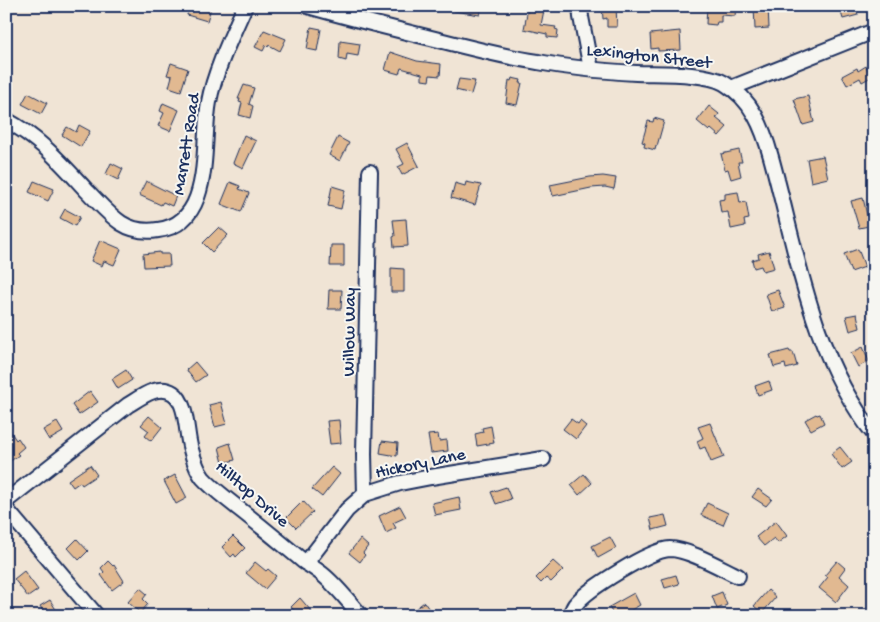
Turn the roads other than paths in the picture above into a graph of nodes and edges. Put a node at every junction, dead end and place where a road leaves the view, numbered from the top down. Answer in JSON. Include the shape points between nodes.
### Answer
{"nodes":[{"id":1,"x":245,"y":6,"type":"edge"},
{"id":2,"x":308,"y":6,"type":"edge"},
{"id":3,"x":580,"y":6,"type":"edge"},
{"id":4,"x":874,"y":31,"type":"edge"},
{"id":5,"x":591,"y":69,"type":"junction"},
{"id":6,"x":731,"y":88,"type":"junction"},
{"id":7,"x":6,"y":120,"type":"edge"},
{"id":8,"x":370,"y":172,"type":"dead end"},
{"id":9,"x":874,"y":434,"type":"edge"},
{"id":10,"x":543,"y":459,"type":"dead end"},
{"id":11,"x":365,"y":494,"type":"junction"},
{"id":12,"x":6,"y":501,"type":"edge"},
{"id":13,"x":6,"y":509,"type":"edge"},
{"id":14,"x":306,"y":562,"type":"junction"},
{"id":15,"x":738,"y":576,"type":"dead end"},
{"id":16,"x":97,"y":616,"type":"edge"},
{"id":17,"x":361,"y":616,"type":"edge"},
{"id":18,"x":571,"y":616,"type":"edge"}],
"edges":[{"from":1,"to":7,"type":"street","name":"Marrett Road","via":[[209,100],[197,198],[188,216],[177,225],[152,231],[136,230],[122,223],[42,144]]},
{"from":2,"to":5,"type":"street","name":"Lexington Street","via":[[361,22],[521,59]]},
{"from":3,"to":5,"type":"street"},
{"from":4,"to":6,"type":"street"},
{"from":5,"to":6,"type":"street","name":"Lexington Street","via":[[703,77]]},
{"from":6,"to":9,"type":"street","name":"Lexington Street","via":[[748,104],[760,122],[822,344],[842,386]]},
{"from":8,"to":11,"type":"street","name":"Willow Way"},
{"from":10,"to":11,"type":"street","name":"Hickory Lane","via":[[400,483]]},
{"from":11,"to":14,"type":"street","name":"Hickory Lane","via":[[347,510]]},
{"from":12,"to":14,"type":"street","name":"Hilltop Drive","via":[[128,405],[143,395],[169,391],[175,394],[185,414],[190,446],[203,477]]},
{"from":13,"to":16,"type":"street"},
{"from":14,"to":17,"type":"street","name":"Hilltop Drive","via":[[322,574]]},
{"from":15,"to":18,"type":"street","via":[[691,555],[675,550],[662,551],[588,592],[572,609]]}]}
